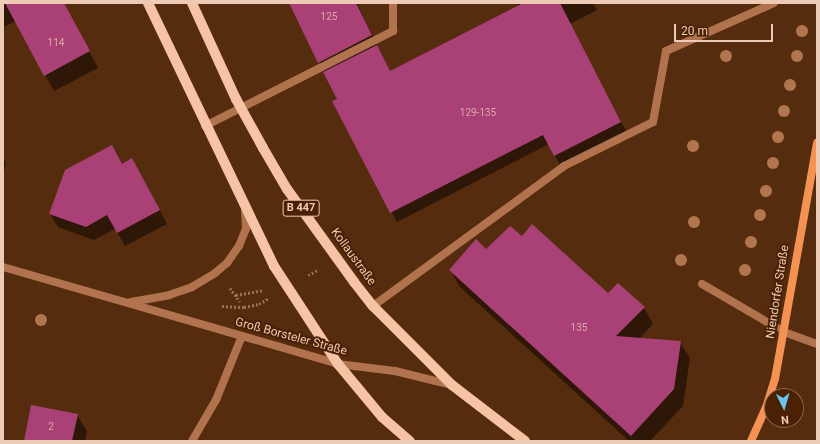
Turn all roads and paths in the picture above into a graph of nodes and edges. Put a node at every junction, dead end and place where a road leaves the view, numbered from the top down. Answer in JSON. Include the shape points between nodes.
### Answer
{"nodes":[{"id":1,"x":148,"y":3,"type":"edge"},
{"id":2,"x":192,"y":3,"type":"edge"},
{"id":3,"x":393,"y":3,"type":"edge"},
{"id":4,"x":774,"y":3,"type":"edge"},
{"id":5,"x":241,"y":108,"type":"junction"},
{"id":6,"x":205,"y":126,"type":"junction"},
{"id":7,"x":817,"y":143,"type":"edge"},
{"id":8,"x":245,"y":210,"type":"junction"},
{"id":9,"x":3,"y":267,"type":"edge"},
{"id":10,"x":322,"y":268,"type":"dead end"},
{"id":11,"x":308,"y":274,"type":"dead end"},
{"id":12,"x":702,"y":284,"type":"dead end"},
{"id":13,"x":228,"y":286,"type":"dead end"},
{"id":14,"x":252,"y":292,"type":"dead end"},
{"id":15,"x":236,"y":295,"type":"junction"},
{"id":16,"x":126,"y":302,"type":"junction"},
{"id":17,"x":240,"y":302,"type":"dead end"},
{"id":18,"x":373,"y":306,"type":"junction"},
{"id":19,"x":784,"y":332,"type":"junction"},
{"id":20,"x":242,"y":336,"type":"junction"},
{"id":21,"x":817,"y":344,"type":"edge"},
{"id":22,"x":338,"y":364,"type":"junction"},
{"id":23,"x":452,"y":384,"type":"junction"},
{"id":24,"x":192,"y":441,"type":"edge"},
{"id":25,"x":410,"y":441,"type":"edge"},
{"id":26,"x":525,"y":441,"type":"edge"},
{"id":27,"x":751,"y":441,"type":"edge"}],
"edges":[{"from":1,"to":6,"type":"main road"},
{"from":2,"to":5,"type":"main road","name":"Kollaustraße","number":"B 447"},
{"from":3,"to":5,"type":"street","via":[[393,31]]},
{"from":4,"to":18,"type":"street","via":[[666,51],[653,122],[564,166]]},
{"from":5,"to":6,"type":"street"},
{"from":5,"to":18,"type":"main road","name":"Kollaustraße","number":"B 447","via":[[287,189]]},
{"from":6,"to":8,"type":"main road"},
{"from":7,"to":19,"type":"main road","name":"Niendorfer Straße"},
{"from":8,"to":16,"type":"street","name":"Groß Borsteler Straße","via":[[246,229],[239,246],[227,263],[215,273],[192,287],[169,295]]},
{"from":8,"to":22,"type":"main road","via":[[274,266]]},
{"from":9,"to":16,"type":"street","name":"Groß Borsteler Straße"},
{"from":10,"to":11,"type":"path"},
{"from":12,"to":19,"type":"street"},
{"from":13,"to":15,"type":"path"},
{"from":14,"to":15,"type":"path"},
{"from":15,"to":17,"type":"path"},
{"from":16,"to":20,"type":"street","name":"Groß Borsteler Straße"},
{"from":18,"to":23,"type":"main road","name":"Kollaustraße","number":"B 447"},
{"from":19,"to":21,"type":"street"},
{"from":19,"to":27,"type":"main road","name":"Niendorfer Straße","via":[[775,379],[766,408]]},
{"from":20,"to":22,"type":"street","name":"Groß Borsteler Straße"},
{"from":20,"to":24,"type":"street","via":[[216,400]]},
{"from":22,"to":23,"type":"street","name":"Groß Borsteler Straße","via":[[395,371]]},
{"from":22,"to":25,"type":"main road","via":[[382,417]]},
{"from":23,"to":26,"type":"main road","name":"Kollaustraße","number":"B 447"}]}
